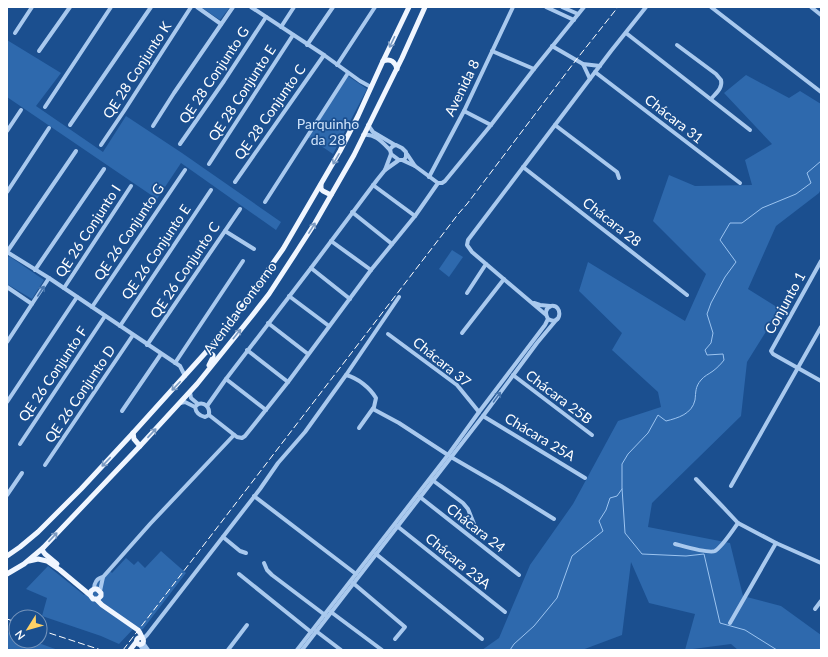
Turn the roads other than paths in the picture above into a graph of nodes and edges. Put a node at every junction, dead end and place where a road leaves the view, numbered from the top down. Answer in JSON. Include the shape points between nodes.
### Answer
{"nodes":[{"id":1,"x":32,"y":7,"type":"edge"},
{"id":2,"x":70,"y":7,"type":"edge"},
{"id":3,"x":111,"y":7,"type":"edge"},
{"id":4,"x":151,"y":7,"type":"edge"},
{"id":5,"x":192,"y":7,"type":"edge"},
{"id":6,"x":197,"y":7,"type":"edge"},
{"id":7,"x":233,"y":7,"type":"edge"},
{"id":8,"x":251,"y":7,"type":"edge"},
{"id":9,"x":294,"y":7,"type":"edge"},
{"id":10,"x":333,"y":7,"type":"edge"},
{"id":11,"x":375,"y":7,"type":"edge"},
{"id":12,"x":409,"y":7,"type":"edge"},
{"id":13,"x":425,"y":7,"type":"edge"},
{"id":14,"x":513,"y":7,"type":"edge"},
{"id":15,"x":546,"y":7,"type":"edge"},
{"id":16,"x":560,"y":7,"type":"edge"},
{"id":17,"x":584,"y":7,"type":"edge"},
{"id":18,"x":646,"y":7,"type":"edge"},
{"id":19,"x":711,"y":7,"type":"edge"},
{"id":20,"x":811,"y":7,"type":"edge"},
{"id":21,"x":556,"y":12,"type":"junction"},
{"id":22,"x":578,"y":14,"type":"junction"},
{"id":23,"x":821,"y":14,"type":"edge"},
{"id":24,"x":266,"y":17,"type":"junction"},
{"id":25,"x":574,"y":20,"type":"junction"},
{"id":26,"x":221,"y":24,"type":"junction"},
{"id":27,"x":281,"y":26,"type":"junction"},
{"id":28,"x":15,"y":33,"type":"dead end"},
{"id":29,"x":626,"y":33,"type":"junction"},
{"id":30,"x":293,"y":35,"type":"junction"},
{"id":31,"x":307,"y":45,"type":"junction"},
{"id":32,"x":678,"y":45,"type":"dead end"},
{"id":33,"x":552,"y":46,"type":"junction"},
{"id":34,"x":39,"y":51,"type":"dead end"},
{"id":35,"x":492,"y":51,"type":"junction"},
{"id":36,"x":324,"y":55,"type":"junction"},
{"id":37,"x":383,"y":61,"type":"junction"},
{"id":38,"x":337,"y":64,"type":"junction"},
{"id":39,"x":583,"y":64,"type":"junction"},
{"id":40,"x":600,"y":66,"type":"junction"},
{"id":41,"x":397,"y":69,"type":"junction"},
{"id":42,"x":534,"y":69,"type":"junction"},
{"id":43,"x":595,"y":72,"type":"junction"},
{"id":44,"x":348,"y":73,"type":"junction"},
{"id":45,"x":590,"y":79,"type":"junction"},
{"id":46,"x":371,"y":87,"type":"junction"},
{"id":47,"x":821,"y":92,"type":"edge"},
{"id":48,"x":711,"y":99,"type":"junction"},
{"id":49,"x":45,"y":107,"type":"dead end"},
{"id":50,"x":21,"y":110,"type":"dead end"},
{"id":51,"x":464,"y":111,"type":"junction"},
{"id":52,"x":70,"y":125,"type":"dead end"},
{"id":53,"x":368,"y":125,"type":"junction"},
{"id":54,"x":491,"y":125,"type":"junction"},
{"id":55,"x":555,"y":125,"type":"junction"},
{"id":56,"x":153,"y":126,"type":"dead end"},
{"id":57,"x":49,"y":128,"type":"dead end"},
{"id":58,"x":750,"y":130,"type":"dead end"},
{"id":59,"x":7,"y":131,"type":"edge"},
{"id":60,"x":364,"y":135,"type":"junction"},
{"id":61,"x":180,"y":144,"type":"dead end"},
{"id":62,"x":101,"y":145,"type":"dead end"},
{"id":63,"x":396,"y":145,"type":"junction"},
{"id":64,"x":76,"y":151,"type":"dead end"},
{"id":65,"x":391,"y":152,"type":"junction"},
{"id":66,"x":407,"y":154,"type":"junction"},
{"id":67,"x":401,"y":160,"type":"junction"},
{"id":68,"x":209,"y":164,"type":"dead end"},
{"id":69,"x":415,"y":166,"type":"junction"},
{"id":70,"x":523,"y":167,"type":"junction"},
{"id":71,"x":104,"y":169,"type":"dead end"},
{"id":72,"x":185,"y":170,"type":"dead end"},
{"id":73,"x":385,"y":170,"type":"junction"},
{"id":74,"x":429,"y":176,"type":"junction"},
{"id":75,"x":619,"y":178,"type":"dead end"},
{"id":76,"x":235,"y":182,"type":"dead end"},
{"id":77,"x":438,"y":183,"type":"junction"},
{"id":78,"x":740,"y":183,"type":"dead end"},
{"id":79,"x":322,"y":184,"type":"junction"},
{"id":80,"x":373,"y":185,"type":"junction"},
{"id":81,"x":131,"y":186,"type":"dead end"},
{"id":82,"x":211,"y":190,"type":"dead end"},
{"id":83,"x":7,"y":192,"type":"edge"},
{"id":84,"x":331,"y":195,"type":"junction"},
{"id":85,"x":265,"y":202,"type":"dead end"},
{"id":86,"x":240,"y":209,"type":"dead end"},
{"id":87,"x":352,"y":212,"type":"junction"},
{"id":88,"x":415,"y":216,"type":"junction"},
{"id":89,"x":225,"y":231,"type":"junction"},
{"id":90,"x":331,"y":241,"type":"junction"},
{"id":91,"x":392,"y":244,"type":"junction"},
{"id":92,"x":254,"y":249,"type":"dead end"},
{"id":93,"x":7,"y":252,"type":"edge"},
{"id":94,"x":243,"y":261,"type":"dead end"},
{"id":95,"x":821,"y":261,"type":"edge"},
{"id":96,"x":486,"y":264,"type":"junction"},
{"id":97,"x":311,"y":268,"type":"junction"},
{"id":98,"x":35,"y":270,"type":"junction"},
{"id":99,"x":371,"y":270,"type":"junction"},
{"id":100,"x":49,"y":278,"type":"junction"},
{"id":101,"x":504,"y":279,"type":"junction"},
{"id":102,"x":7,"y":287,"type":"edge"},
{"id":103,"x":64,"y":288,"type":"junction"},
{"id":104,"x":467,"y":293,"type":"dead end"},
{"id":105,"x":687,"y":295,"type":"dead end"},
{"id":106,"x":289,"y":296,"type":"junction"},
{"id":107,"x":77,"y":297,"type":"junction"},
{"id":108,"x":399,"y":298,"type":"dead end"},
{"id":109,"x":350,"y":299,"type":"junction"},
{"id":110,"x":530,"y":301,"type":"junction"},
{"id":111,"x":32,"y":304,"type":"junction"},
{"id":112,"x":550,"y":306,"type":"junction"},
{"id":113,"x":92,"y":307,"type":"junction"},
{"id":114,"x":105,"y":316,"type":"junction"},
{"id":115,"x":546,"y":317,"type":"junction"},
{"id":116,"x":557,"y":319,"type":"junction"},
{"id":117,"x":268,"y":324,"type":"junction"},
{"id":118,"x":120,"y":326,"type":"junction"},
{"id":119,"x":329,"y":326,"type":"junction"},
{"id":120,"x":821,"y":327,"type":"edge"},
{"id":121,"x":462,"y":333,"type":"dead end"},
{"id":122,"x":388,"y":334,"type":"dead end"},
{"id":123,"x":133,"y":335,"type":"junction"},
{"id":124,"x":7,"y":342,"type":"edge"},
{"id":125,"x":147,"y":344,"type":"junction"},
{"id":126,"x":247,"y":350,"type":"junction"},
{"id":127,"x":207,"y":351,"type":"junction"},
{"id":128,"x":161,"y":354,"type":"junction"},
{"id":129,"x":308,"y":354,"type":"junction"},
{"id":130,"x":175,"y":363,"type":"junction"},
{"id":131,"x":180,"y":366,"type":"junction"},
{"id":132,"x":194,"y":366,"type":"junction"},
{"id":133,"x":798,"y":368,"type":"junction"},
{"id":134,"x":207,"y":372,"type":"junction"},
{"id":135,"x":346,"y":375,"type":"junction"},
{"id":136,"x":513,"y":375,"type":"junction"},
{"id":137,"x":186,"y":376,"type":"junction"},
{"id":138,"x":226,"y":379,"type":"junction"},
{"id":139,"x":821,"y":381,"type":"edge"},
{"id":140,"x":288,"y":382,"type":"junction"},
{"id":141,"x":191,"y":391,"type":"junction"},
{"id":142,"x":7,"y":402,"type":"edge"},
{"id":143,"x":179,"y":404,"type":"junction"},
{"id":144,"x":196,"y":405,"type":"junction"},
{"id":145,"x":207,"y":406,"type":"junction"},
{"id":146,"x":373,"y":409,"type":"junction"},
{"id":147,"x":266,"y":410,"type":"junction"},
{"id":148,"x":122,"y":411,"type":"dead end"},
{"id":149,"x":479,"y":412,"type":"junction"},
{"id":150,"x":209,"y":414,"type":"junction"},
{"id":151,"x":483,"y":416,"type":"junction"},
{"id":152,"x":359,"y":428,"type":"dead end"},
{"id":153,"x":133,"y":434,"type":"junction"},
{"id":154,"x":234,"y":435,"type":"junction"},
{"id":155,"x":592,"y":435,"type":"dead end"},
{"id":156,"x":20,"y":444,"type":"dead end"},
{"id":157,"x":140,"y":446,"type":"junction"},
{"id":158,"x":450,"y":456,"type":"junction"},
{"id":159,"x":45,"y":465,"type":"dead end"},
{"id":160,"x":22,"y":473,"type":"dead end"},
{"id":161,"x":585,"y":478,"type":"dead end"},
{"id":162,"x":431,"y":479,"type":"junction"},
{"id":163,"x":696,"y":479,"type":"dead end"},
{"id":164,"x":731,"y":486,"type":"dead end"},
{"id":165,"x":7,"y":495,"type":"edge"},
{"id":166,"x":254,"y":496,"type":"junction"},
{"id":167,"x":420,"y":497,"type":"junction"},
{"id":168,"x":554,"y":519,"type":"dead end"},
{"id":169,"x":474,"y":524,"type":"dead end"},
{"id":170,"x":738,"y":524,"type":"junction"},
{"id":171,"x":397,"y":526,"type":"junction"},
{"id":172,"x":223,"y":537,"type":"junction"},
{"id":173,"x":776,"y":543,"type":"junction"},
{"id":174,"x":675,"y":544,"type":"dead end"},
{"id":175,"x":43,"y":548,"type":"junction"},
{"id":176,"x":246,"y":553,"type":"dead end"},
{"id":177,"x":376,"y":554,"type":"junction"},
{"id":178,"x":7,"y":556,"type":"edge"},
{"id":179,"x":264,"y":563,"type":"dead end"},
{"id":180,"x":821,"y":563,"type":"edge"},
{"id":181,"x":24,"y":564,"type":"junction"},
{"id":182,"x":7,"y":574,"type":"edge"},
{"id":183,"x":239,"y":574,"type":"dead end"},
{"id":184,"x":356,"y":574,"type":"junction"},
{"id":185,"x":519,"y":576,"type":"dead end"},
{"id":186,"x":103,"y":577,"type":"junction"},
{"id":187,"x":353,"y":583,"type":"junction"},
{"id":188,"x":93,"y":589,"type":"junction"},
{"id":189,"x":90,"y":595,"type":"junction"},
{"id":190,"x":99,"y":596,"type":"junction"},
{"id":191,"x":821,"y":601,"type":"edge"},
{"id":192,"x":816,"y":609,"type":"dead end"},
{"id":193,"x":331,"y":612,"type":"junction"},
{"id":194,"x":505,"y":612,"type":"dead end"},
{"id":195,"x":324,"y":615,"type":"junction"},
{"id":196,"x":730,"y":623,"type":"dead end"},
{"id":197,"x":247,"y":625,"type":"dead end"},
{"id":198,"x":314,"y":632,"type":"junction"},
{"id":199,"x":395,"y":639,"type":"dead end"},
{"id":200,"x":482,"y":639,"type":"dead end"},
{"id":201,"x":140,"y":641,"type":"junction"},
{"id":202,"x":130,"y":649,"type":"edge"},
{"id":203,"x":147,"y":650,"type":"edge"},
{"id":204,"x":228,"y":650,"type":"edge"},
{"id":205,"x":297,"y":650,"type":"edge"},
{"id":206,"x":302,"y":650,"type":"edge"},
{"id":207,"x":341,"y":650,"type":"edge"},
{"id":208,"x":382,"y":650,"type":"edge"}],
"edges":[{"from":1,"to":28,"type":"street"},
{"from":2,"to":34,"type":"street"},
{"from":3,"to":49,"type":"street"},
{"from":4,"to":52,"type":"street"},
{"from":5,"to":62,"type":"street","name":"QE 28 Conjunto K"},
{"from":6,"to":26,"type":"street"},
{"from":7,"to":26,"type":"street"},
{"from":8,"to":24,"type":"street"},
{"from":9,"to":27,"type":"street"},
{"from":10,"to":31,"type":"street"},
{"from":11,"to":38,"type":"street"},
{"from":12,"to":37,"type":"main road","name":"Avenida Contorno","one_way":true},
{"from":13,"to":41,"type":"main road","name":"Avenida Contorno"},
{"from":14,"to":35,"type":"street","name":"Avenida 8"},
{"from":15,"to":21,"type":"street"},
{"from":16,"to":21,"type":"street"},
{"from":16,"to":22,"type":"street"},
{"from":17,"to":22,"type":"street"},
{"from":18,"to":29,"type":"street"},
{"from":19,"to":47,"type":"street"},
{"from":20,"to":23,"type":"street"},
{"from":21,"to":25,"type":"street"},
{"from":22,"to":25,"type":"street"},
{"from":24,"to":27,"type":"street"},
{"from":24,"to":61,"type":"street","name":"QE 28 Conjunto G"},
{"from":25,"to":33,"type":"street"},
{"from":26,"to":56,"type":"street"},
{"from":27,"to":30,"type":"street"},
{"from":29,"to":40,"type":"street"},
{"from":29,"to":48,"type":"street"},
{"from":30,"to":31,"type":"street"},
{"from":30,"to":68,"type":"street","name":"QE 28 Conjunto E"},
{"from":31,"to":36,"type":"street"},
{"from":32,"to":48,"type":"street","via":[[722,80],[722,85]]},
{"from":33,"to":39,"type":"street"},
{"from":33,"to":42,"type":"street"},
{"from":35,"to":42,"type":"street"},
{"from":35,"to":51,"type":"street","name":"Avenida 8"},
{"from":36,"to":38,"type":"street"},
{"from":36,"to":76,"type":"street","name":"QE 28 Conjunto C"},
{"from":37,"to":41,"type":"main road","via":[[391,60]]},
{"from":37,"to":46,"type":"main road","name":"Avenida Contorno"},
{"from":38,"to":44,"type":"street"},
{"from":39,"to":40,"type":"street"},
{"from":39,"to":45,"type":"street"},
{"from":40,"to":43,"type":"street"},
{"from":41,"to":53,"type":"main road","name":"Avenida Contorno"},
{"from":42,"to":54,"type":"street"},
{"from":43,"to":45,"type":"street"},
{"from":43,"to":78,"type":"street","name":"Chácara 31"},
{"from":44,"to":46,"type":"street"},
{"from":44,"to":85,"type":"street"},
{"from":45,"to":55,"type":"street"},
{"from":46,"to":79,"type":"main road","name":"Avenida Contorno","one_way":true,"via":[[348,137]]},
{"from":48,"to":58,"type":"street"},
{"from":50,"to":59,"type":"street"},
{"from":51,"to":54,"type":"street"},
{"from":51,"to":74,"type":"street","name":"Avenida 8"},
{"from":53,"to":60,"type":"main road","name":"Avenida Contorno"},
{"from":53,"to":63,"type":"street","via":[[373,132]]},
{"from":54,"to":77,"type":"street","via":[[449,178]]},
{"from":55,"to":70,"type":"street"},
{"from":55,"to":75,"type":"street","via":[[618,173]]},
{"from":57,"to":83,"type":"street"},
{"from":60,"to":65,"type":"street","via":[[374,137]]},
{"from":60,"to":84,"type":"main road","name":"Avenida Contorno"},
{"from":63,"to":65,"type":"street","via":[[391,147]]},
{"from":63,"to":66,"type":"street"},
{"from":64,"to":93,"type":"street"},
{"from":65,"to":67,"type":"street"},
{"from":65,"to":73,"type":"street"},
{"from":66,"to":67,"type":"street"},
{"from":66,"to":69,"type":"street"},
{"from":67,"to":69,"type":"street"},
{"from":67,"to":73,"type":"street"},
{"from":69,"to":74,"type":"street"},
{"from":70,"to":96,"type":"street","via":[[468,240],[469,249]]},
{"from":70,"to":105,"type":"street","name":"Chácara 28"},
{"from":71,"to":98,"type":"street"},
{"from":72,"to":113,"type":"street","name":"QE 26 Conjunto G"},
{"from":73,"to":80,"type":"street"},
{"from":74,"to":77,"type":"street"},
{"from":77,"to":88,"type":"street"},
{"from":79,"to":84,"type":"main road","via":[[322,191]]},
{"from":79,"to":127,"type":"main road","name":"Avenida Contorno","via":[[283,249]]},
{"from":80,"to":87,"type":"street"},
{"from":80,"to":88,"type":"street"},
{"from":81,"to":103,"type":"street","name":"QE 26 Conjunto I"},
{"from":82,"to":118,"type":"street","name":"QE 26 Conjunto E"},
{"from":134,"to":84,"type":"main road","name":"Avenida Contorno","one_way":true,"via":[[269,294]]},
{"from":86,"to":89,"type":"street","name":"QE 26 Conjunto C"},
{"from":87,"to":90,"type":"street"},
{"from":87,"to":91,"type":"street"},
{"from":88,"to":91,"type":"street"},
{"from":89,"to":92,"type":"street"},
{"from":89,"to":125,"type":"street","name":"QE 26 Conjunto C"},
{"from":90,"to":97,"type":"street"},
{"from":90,"to":99,"type":"street"},
{"from":91,"to":99,"type":"street"},
{"from":93,"to":98,"type":"street"},
{"from":94,"to":130,"type":"street"},
{"from":95,"to":133,"type":"street","name":"Conjunto 1","via":[[771,352]]},
{"from":96,"to":101,"type":"street"},
{"from":96,"to":104,"type":"street"},
{"from":97,"to":106,"type":"street"},
{"from":97,"to":109,"type":"street"},
{"from":98,"to":100,"type":"street"},
{"from":99,"to":109,"type":"street"},
{"from":100,"to":103,"type":"street"},
{"from":111,"to":100,"type":"street","one_way":true},
{"from":101,"to":110,"type":"street"},
{"from":101,"to":121,"type":"street"},
{"from":102,"to":111,"type":"street"},
{"from":103,"to":107,"type":"street"},
{"from":106,"to":117,"type":"street"},
{"from":106,"to":119,"type":"street"},
{"from":107,"to":113,"type":"street"},
{"from":107,"to":142,"type":"street"},
{"from":108,"to":135,"type":"street"},
{"from":109,"to":119,"type":"street"},
{"from":110,"to":112,"type":"street"},
{"from":110,"to":115,"type":"street"},
{"from":111,"to":124,"type":"street"},
{"from":112,"to":115,"type":"street","via":[[546,310]]},
{"from":112,"to":116,"type":"street","via":[[558,308],[560,312]]},
{"from":113,"to":114,"type":"street"},
{"from":114,"to":118,"type":"street"},
{"from":114,"to":156,"type":"street","name":"QE 26 Conjunto F"},
{"from":115,"to":116,"type":"street","via":[[554,321]]},
{"from":115,"to":149,"type":"street","via":[[545,325]]},
{"from":116,"to":136,"type":"street"},
{"from":117,"to":126,"type":"street"},
{"from":117,"to":129,"type":"street"},
{"from":118,"to":123,"type":"street"},
{"from":119,"to":129,"type":"street"},
{"from":120,"to":133,"type":"street"},
{"from":122,"to":149,"type":"street","name":"Chácara 37","via":[[457,385]]},
{"from":123,"to":125,"type":"street"},
{"from":123,"to":159,"type":"street","name":"QE 26 Conjunto D"},
{"from":125,"to":128,"type":"street"},
{"from":126,"to":138,"type":"street"},
{"from":126,"to":140,"type":"street"},
{"from":127,"to":132,"type":"main road","name":"Avenida Contorno"},
{"from":127,"to":134,"type":"main road","via":[[213,357]]},
{"from":128,"to":130,"type":"street"},
{"from":128,"to":148,"type":"street"},
{"from":129,"to":140,"type":"street"},
{"from":130,"to":131,"type":"street"},
{"from":131,"to":132,"type":"street"},
{"from":131,"to":137,"type":"street"},
{"from":132,"to":137,"type":"main road","name":"Avenida Contorno"},
{"from":133,"to":139,"type":"street"},
{"from":133,"to":164,"type":"street"},
{"from":134,"to":141,"type":"main road","name":"Avenida Contorno"},
{"from":135,"to":146,"type":"street","via":[[370,389],[376,400]]},
{"from":135,"to":166,"type":"street"},
{"from":151,"to":136,"type":"street","one_way":true},
{"from":136,"to":155,"type":"street","name":"Chácara 25B"},
{"from":137,"to":153,"type":"main road","name":"Avenida Contorno","one_way":true},
{"from":138,"to":145,"type":"street"},
{"from":138,"to":147,"type":"street"},
{"from":140,"to":147,"type":"street"},
{"from":141,"to":143,"type":"main road","name":"Avenida Contorno"},
{"from":141,"to":144,"type":"street","via":[[190,398]]},
{"from":143,"to":144,"type":"street","via":[[185,402]]},
{"from":157,"to":143,"type":"main road","name":"Avenida Contorno","one_way":true},
{"from":144,"to":145,"type":"street","via":[[202,403]]},
{"from":144,"to":150,"type":"street","via":[[196,412],[201,416]]},
{"from":145,"to":150,"type":"street"},
{"from":146,"to":152,"type":"street"},
{"from":146,"to":158,"type":"street"},
{"from":147,"to":154,"type":"street","via":[[245,436],[237,438]]},
{"from":149,"to":158,"type":"street"},
{"from":150,"to":154,"type":"street"},
{"from":151,"to":158,"type":"street"},
{"from":151,"to":161,"type":"street","name":"Chácara 25A"},
{"from":153,"to":157,"type":"main road"},
{"from":153,"to":178,"type":"main road","name":"Avenida Contorno","one_way":true,"via":[[38,532]]},
{"from":154,"to":186,"type":"street"},
{"from":175,"to":157,"type":"main road","name":"Avenida Contorno","one_way":true},
{"from":158,"to":162,"type":"street"},
{"from":158,"to":168,"type":"street"},
{"from":160,"to":165,"type":"street"},
{"from":162,"to":167,"type":"street"},
{"from":162,"to":169,"type":"street","via":[[463,503]]},
{"from":162,"to":184,"type":"street"},
{"from":163,"to":170,"type":"street"},
{"from":166,"to":172,"type":"street"},
{"from":166,"to":184,"type":"street"},
{"from":167,"to":171,"type":"street"},
{"from":167,"to":185,"type":"street","name":"Chácara 24"},
{"from":170,"to":173,"type":"street"},
{"from":170,"to":174,"type":"street","via":[[719,548],[712,552]]},
{"from":171,"to":177,"type":"street"},
{"from":171,"to":194,"type":"street","name":"Chácara 23A"},
{"from":172,"to":176,"type":"street"},
{"from":172,"to":201,"type":"street"},
{"from":173,"to":180,"type":"street"},
{"from":173,"to":196,"type":"street"},
{"from":175,"to":181,"type":"main road","name":"Avenida Contorno"},
{"from":175,"to":188,"type":"main road","via":[[45,554],[78,583],[85,588]]},
{"from":177,"to":187,"type":"street"},
{"from":177,"to":200,"type":"street"},
{"from":179,"to":195,"type":"street","via":[[272,575]]},
{"from":181,"to":182,"type":"main road","name":"Avenida Contorno"},
{"from":181,"to":189,"type":"main road","via":[[38,559],[47,561]]},
{"from":183,"to":198,"type":"street"},
{"from":184,"to":195,"type":"street"},
{"from":186,"to":188,"type":"street","via":[[99,578]]},
{"from":186,"to":190,"type":"street"},
{"from":187,"to":193,"type":"street"},
{"from":187,"to":199,"type":"street","via":[[405,627]]},
{"from":188,"to":189,"type":"main road"},
{"from":188,"to":190,"type":"main road","via":[[97,589]]},
{"from":189,"to":190,"type":"main road","via":[[92,598]]},
{"from":190,"to":201,"type":"main road","via":[[107,609],[139,632]]},
{"from":191,"to":192,"type":"street"},
{"from":193,"to":198,"type":"street"},
{"from":193,"to":208,"type":"street"},
{"from":195,"to":198,"type":"street"},
{"from":197,"to":204,"type":"street"},
{"from":198,"to":205,"type":"street"},
{"from":198,"to":206,"type":"street"},
{"from":198,"to":207,"type":"street"},
{"from":201,"to":202,"type":"main road"},
{"from":201,"to":203,"type":"street"}]}
